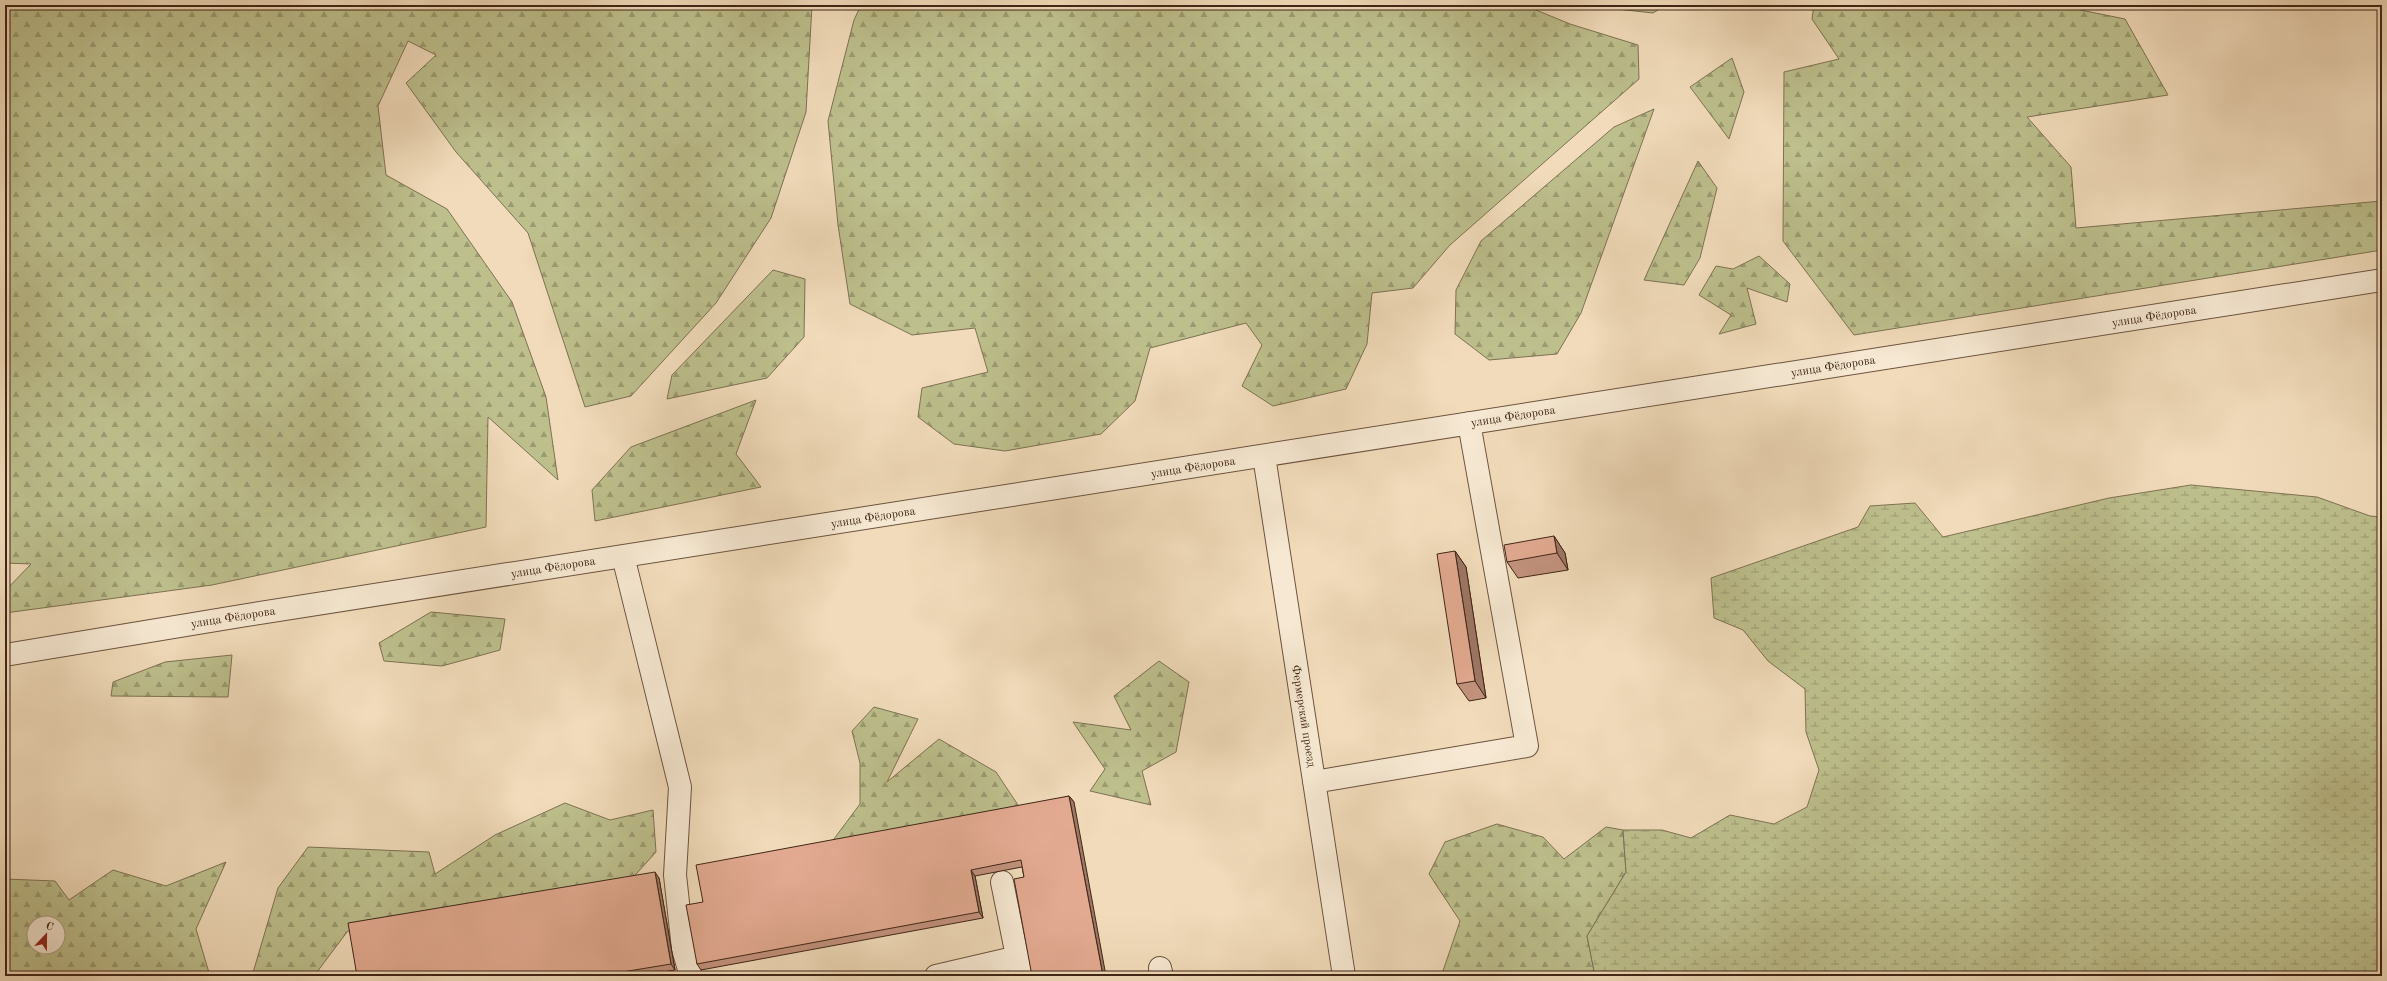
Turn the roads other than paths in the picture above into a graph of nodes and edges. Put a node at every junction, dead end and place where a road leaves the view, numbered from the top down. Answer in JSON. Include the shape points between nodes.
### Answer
{"nodes":[{"id":1,"x":2382,"y":280,"type":"edge"},
{"id":2,"x":1468,"y":423,"type":"junction"},
{"id":3,"x":1264,"y":456,"type":"junction"},
{"id":4,"x":623,"y":556,"type":"junction"},
{"id":5,"x":5,"y":655,"type":"edge"},
{"id":6,"x":1314,"y":782,"type":"junction"},
{"id":7,"x":1002,"y":882,"type":"dead end"},
{"id":8,"x":1019,"y":966,"type":"edge"},
{"id":9,"x":691,"y":976,"type":"edge"},
{"id":10,"x":936,"y":976,"type":"edge"},
{"id":11,"x":1344,"y":976,"type":"edge"}],
"edges":[{"from":1,"to":2,"type":"street","name":"улица Фёдорова"},
{"from":2,"to":3,"type":"street","name":"улица Фёдорова"},
{"from":2,"to":6,"type":"street","via":[[1527,746]]},
{"from":3,"to":4,"type":"street","name":"улица Фёдорова"},
{"from":3,"to":6,"type":"street","name":"Фермерский проезд"},
{"from":4,"to":5,"type":"street","name":"улица Фёдорова"},
{"from":4,"to":9,"type":"street","via":[[680,787],[674,875],[683,949]]},
{"from":6,"to":11,"type":"street","name":"Фермерский проезд"},
{"from":7,"to":8,"type":"street"},
{"from":8,"to":10,"type":"street"}]}
